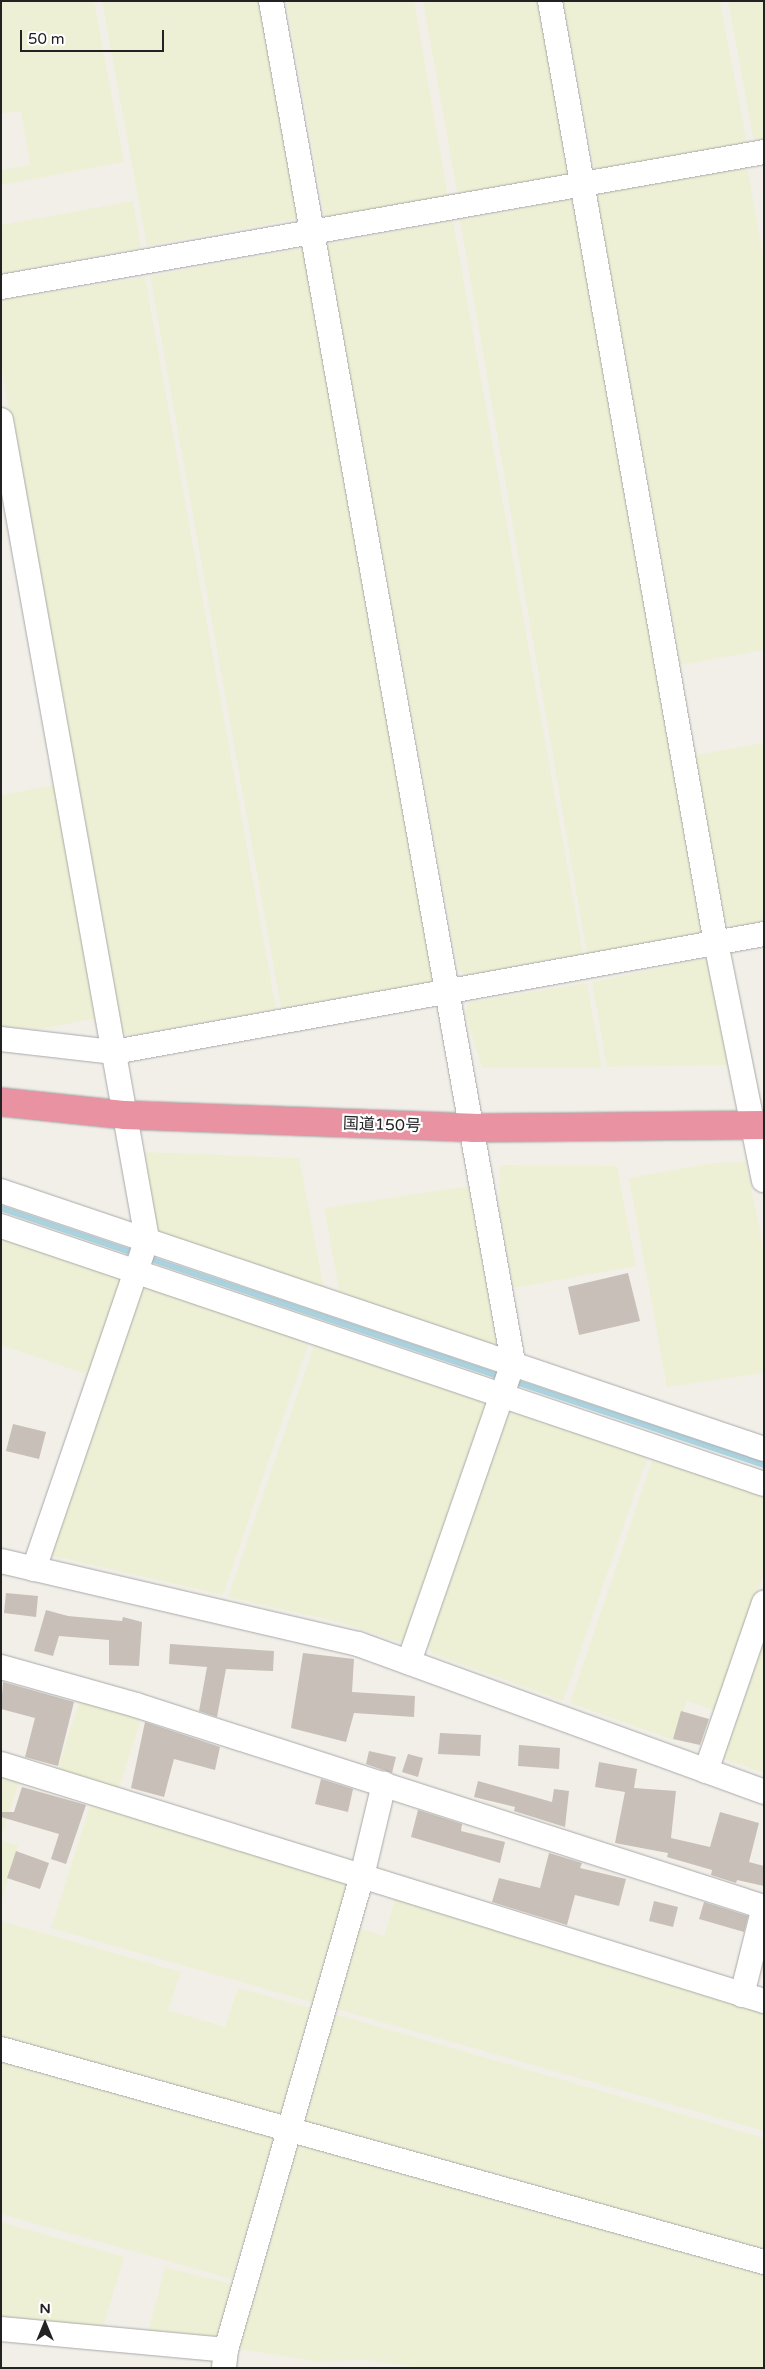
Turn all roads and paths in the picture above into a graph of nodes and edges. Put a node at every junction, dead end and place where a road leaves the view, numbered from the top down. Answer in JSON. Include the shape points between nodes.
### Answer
{"nodes":[{"id":1,"x":271,"y":1,"type":"edge"},
{"id":2,"x":550,"y":1,"type":"edge"},
{"id":3,"x":764,"y":152,"type":"edge"},
{"id":4,"x":584,"y":184,"type":"junction"},
{"id":5,"x":312,"y":232,"type":"junction"},
{"id":6,"x":1,"y":287,"type":"edge"},
{"id":7,"x":1,"y":420,"type":"edge"},
{"id":8,"x":764,"y":934,"type":"edge"},
{"id":9,"x":716,"y":943,"type":"junction"},
{"id":10,"x":449,"y":992,"type":"junction"},
{"id":11,"x":1,"y":1039,"type":"edge"},
{"id":12,"x":114,"y":1052,"type":"junction"},
{"id":13,"x":1,"y":1102,"type":"edge"},
{"id":14,"x":125,"y":1114,"type":"junction"},
{"id":15,"x":759,"y":1126,"type":"edge"},
{"id":16,"x":473,"y":1128,"type":"junction"},
{"id":17,"x":764,"y":1180,"type":"edge"},
{"id":18,"x":1,"y":1191,"type":"edge"},
{"id":19,"x":1,"y":1226,"type":"edge"},
{"id":20,"x":147,"y":1239,"type":"junction"},
{"id":21,"x":136,"y":1272,"type":"junction"},
{"id":22,"x":513,"y":1363,"type":"junction"},
{"id":23,"x":503,"y":1394,"type":"junction"},
{"id":24,"x":764,"y":1449,"type":"edge"},
{"id":25,"x":764,"y":1484,"type":"edge"},
{"id":26,"x":1,"y":1561,"type":"edge"},
{"id":27,"x":34,"y":1569,"type":"junction"},
{"id":28,"x":764,"y":1603,"type":"edge"},
{"id":29,"x":409,"y":1662,"type":"junction"},
{"id":30,"x":1,"y":1667,"type":"edge"},
{"id":31,"x":1,"y":1764,"type":"edge"},
{"id":32,"x":706,"y":1771,"type":"junction"},
{"id":33,"x":384,"y":1784,"type":"junction"},
{"id":34,"x":764,"y":1792,"type":"edge"},
{"id":35,"x":362,"y":1876,"type":"junction"},
{"id":36,"x":764,"y":1907,"type":"edge"},
{"id":37,"x":753,"y":1998,"type":"edge"},
{"id":38,"x":1,"y":2048,"type":"edge"},
{"id":39,"x":290,"y":2128,"type":"junction"},
{"id":40,"x":764,"y":2262,"type":"edge"},
{"id":41,"x":1,"y":2329,"type":"edge"},
{"id":42,"x":225,"y":2359,"type":"edge"}],
"edges":[{"from":1,"to":5,"type":"street"},
{"from":2,"to":4,"type":"street"},
{"from":3,"to":4,"type":"street"},
{"from":4,"to":5,"type":"street"},
{"from":4,"to":9,"type":"street"},
{"from":5,"to":6,"type":"street"},
{"from":5,"to":10,"type":"street"},
{"from":7,"to":12,"type":"street"},
{"from":8,"to":9,"type":"street"},
{"from":9,"to":10,"type":"street"},
{"from":9,"to":15,"type":"street"},
{"from":10,"to":12,"type":"street"},
{"from":10,"to":16,"type":"street"},
{"from":11,"to":12,"type":"street"},
{"from":12,"to":14,"type":"street"},
{"from":13,"to":14,"type":"highway","name":"国道150号"},
{"from":14,"to":16,"type":"highway","name":"国道150号"},
{"from":14,"to":20,"type":"street"},
{"from":15,"to":16,"type":"highway","name":"国道150号"},
{"from":15,"to":17,"type":"street"},
{"from":16,"to":22,"type":"street"},
{"from":18,"to":20,"type":"street"},
{"from":19,"to":21,"type":"street"},
{"from":20,"to":21,"type":"street"},
{"from":20,"to":22,"type":"street"},
{"from":21,"to":23,"type":"street"},
{"from":21,"to":27,"type":"street"},
{"from":22,"to":23,"type":"street"},
{"from":22,"to":24,"type":"street"},
{"from":23,"to":25,"type":"street"},
{"from":23,"to":29,"type":"street"},
{"from":26,"to":27,"type":"street"},
{"from":27,"to":29,"type":"street","via":[[330,1636]]},
{"from":28,"to":32,"type":"street"},
{"from":29,"to":32,"type":"street"},
{"from":30,"to":33,"type":"street","via":[[136,1705]]},
{"from":31,"to":35,"type":"street"},
{"from":32,"to":34,"type":"street"},
{"from":33,"to":35,"type":"street"},
{"from":33,"to":36,"type":"street"},
{"from":35,"to":37,"type":"street"},
{"from":35,"to":39,"type":"street"},
{"from":36,"to":37,"type":"street"},
{"from":38,"to":39,"type":"street"},
{"from":39,"to":40,"type":"street"},
{"from":39,"to":42,"type":"street"},
{"from":41,"to":42,"type":"street"}]}
